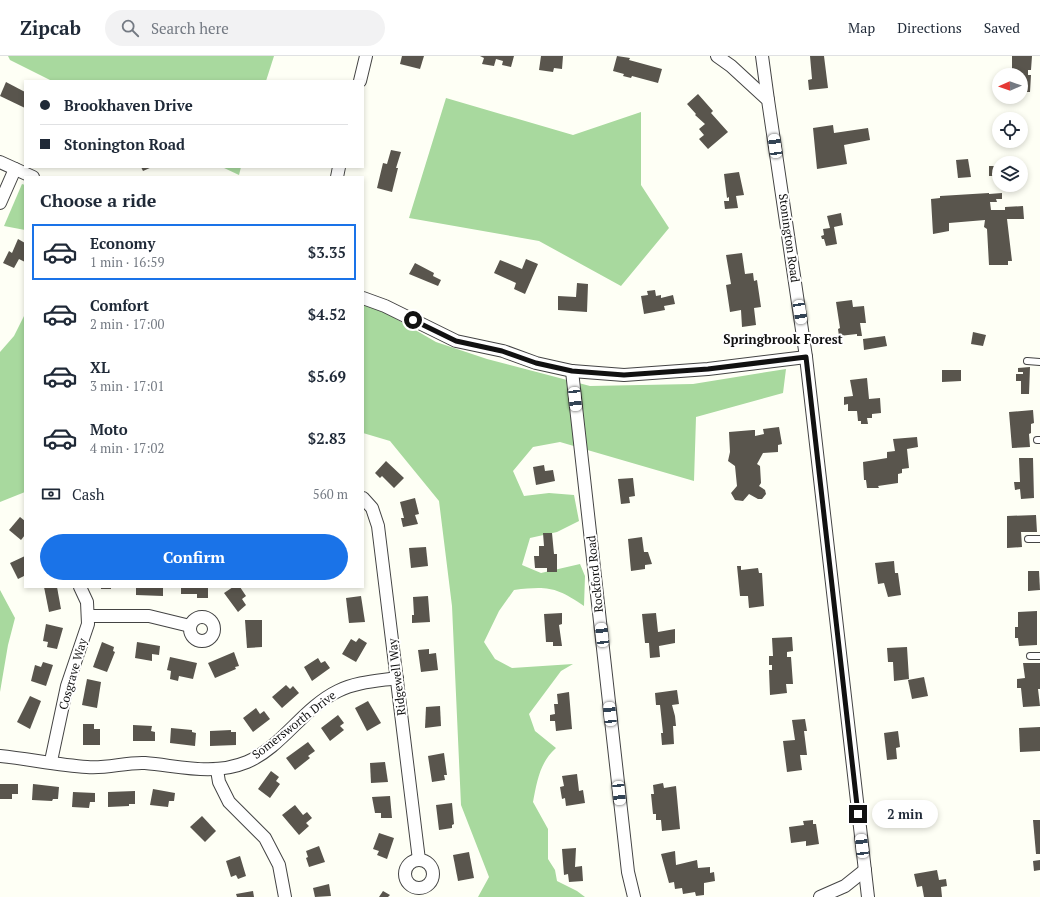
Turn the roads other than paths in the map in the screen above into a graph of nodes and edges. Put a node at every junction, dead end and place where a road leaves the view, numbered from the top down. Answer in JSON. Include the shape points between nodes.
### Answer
{"nodes":[{"id":1,"x":366,"y":56,"type":"edge"},
{"id":2,"x":717,"y":56,"type":"edge"},
{"id":3,"x":762,"y":56,"type":"edge"},
{"id":4,"x":360,"y":80,"type":"edge"},
{"id":5,"x":768,"y":100,"type":"junction"},
{"id":6,"x":0,"y":162,"type":"edge"},
{"id":7,"x":15,"y":169,"type":"junction"},
{"id":8,"x":31,"y":176,"type":"edge"},
{"id":9,"x":0,"y":203,"type":"edge"},
{"id":10,"x":364,"y":298,"type":"edge"},
{"id":11,"x":806,"y":357,"type":"junction"},
{"id":12,"x":1027,"y":361,"type":"dead end"},
{"id":13,"x":1040,"y":362,"type":"edge"},
{"id":14,"x":572,"y":371,"type":"junction"},
{"id":15,"x":364,"y":499,"type":"edge"},
{"id":16,"x":1028,"y":539,"type":"dead end"},
{"id":17,"x":1040,"y":539,"type":"edge"},
{"id":18,"x":80,"y":588,"type":"edge"},
{"id":19,"x":88,"y":616,"type":"junction"},
{"id":20,"x":190,"y":626,"type":"dead end"},
{"id":21,"x":1030,"y":656,"type":"dead end"},
{"id":22,"x":1040,"y":656,"type":"edge"},
{"id":23,"x":397,"y":678,"type":"junction"},
{"id":24,"x":0,"y":756,"type":"edge"},
{"id":25,"x":51,"y":761,"type":"junction"},
{"id":26,"x":217,"y":770,"type":"junction"},
{"id":27,"x":419,"y":860,"type":"dead end"},
{"id":28,"x":865,"y":870,"type":"junction"},
{"id":29,"x":285,"y":897,"type":"edge"},
{"id":30,"x":634,"y":897,"type":"edge"},
{"id":31,"x":820,"y":897,"type":"edge"},
{"id":32,"x":868,"y":897,"type":"edge"}],
"edges":[{"from":1,"to":4,"type":"street"},
{"from":2,"to":5,"type":"street"},
{"from":3,"to":5,"type":"street","name":"Stonington Road"},
{"from":5,"to":11,"type":"street","name":"Stonington Road"},
{"from":6,"to":7,"type":"street"},
{"from":7,"to":8,"type":"street"},
{"from":7,"to":9,"type":"street"},
{"from":10,"to":14,"type":"street","via":[[456,341]]},
{"from":11,"to":14,"type":"street","via":[[708,369],[624,375]]},
{"from":11,"to":28,"type":"street","name":"Stonington Road"},
{"from":12,"to":13,"type":"lane"},
{"from":14,"to":30,"type":"street","name":"Rockford Road","via":[[628,872]]},
{"from":15,"to":23,"type":"street","name":"Ridgewell Way","via":[[372,508],[378,526]]},
{"from":16,"to":17,"type":"lane"},
{"from":18,"to":19,"type":"street","name":"Cosgrave Way"},
{"from":19,"to":20,"type":"street","via":[[149,616]]},
{"from":19,"to":25,"type":"street","name":"Cosgrave Way","via":[[88,624],[67,686]]},
{"from":21,"to":22,"type":"lane"},
{"from":23,"to":26,"type":"street","name":"Somersworth Drive","via":[[356,684],[337,691],[265,751],[247,762]]},
{"from":23,"to":27,"type":"street","name":"Ridgewell Way"},
{"from":24,"to":25,"type":"street","name":"Somersworth Drive"},
{"from":25,"to":26,"type":"street","name":"Somersworth Drive","via":[[88,767],[144,763]]},
{"from":26,"to":29,"type":"street","via":[[219,782],[229,802],[265,838],[279,865]]},
{"from":28,"to":31,"type":"street","via":[[845,886]]},
{"from":28,"to":32,"type":"street","name":"Stonington Road"}]}
